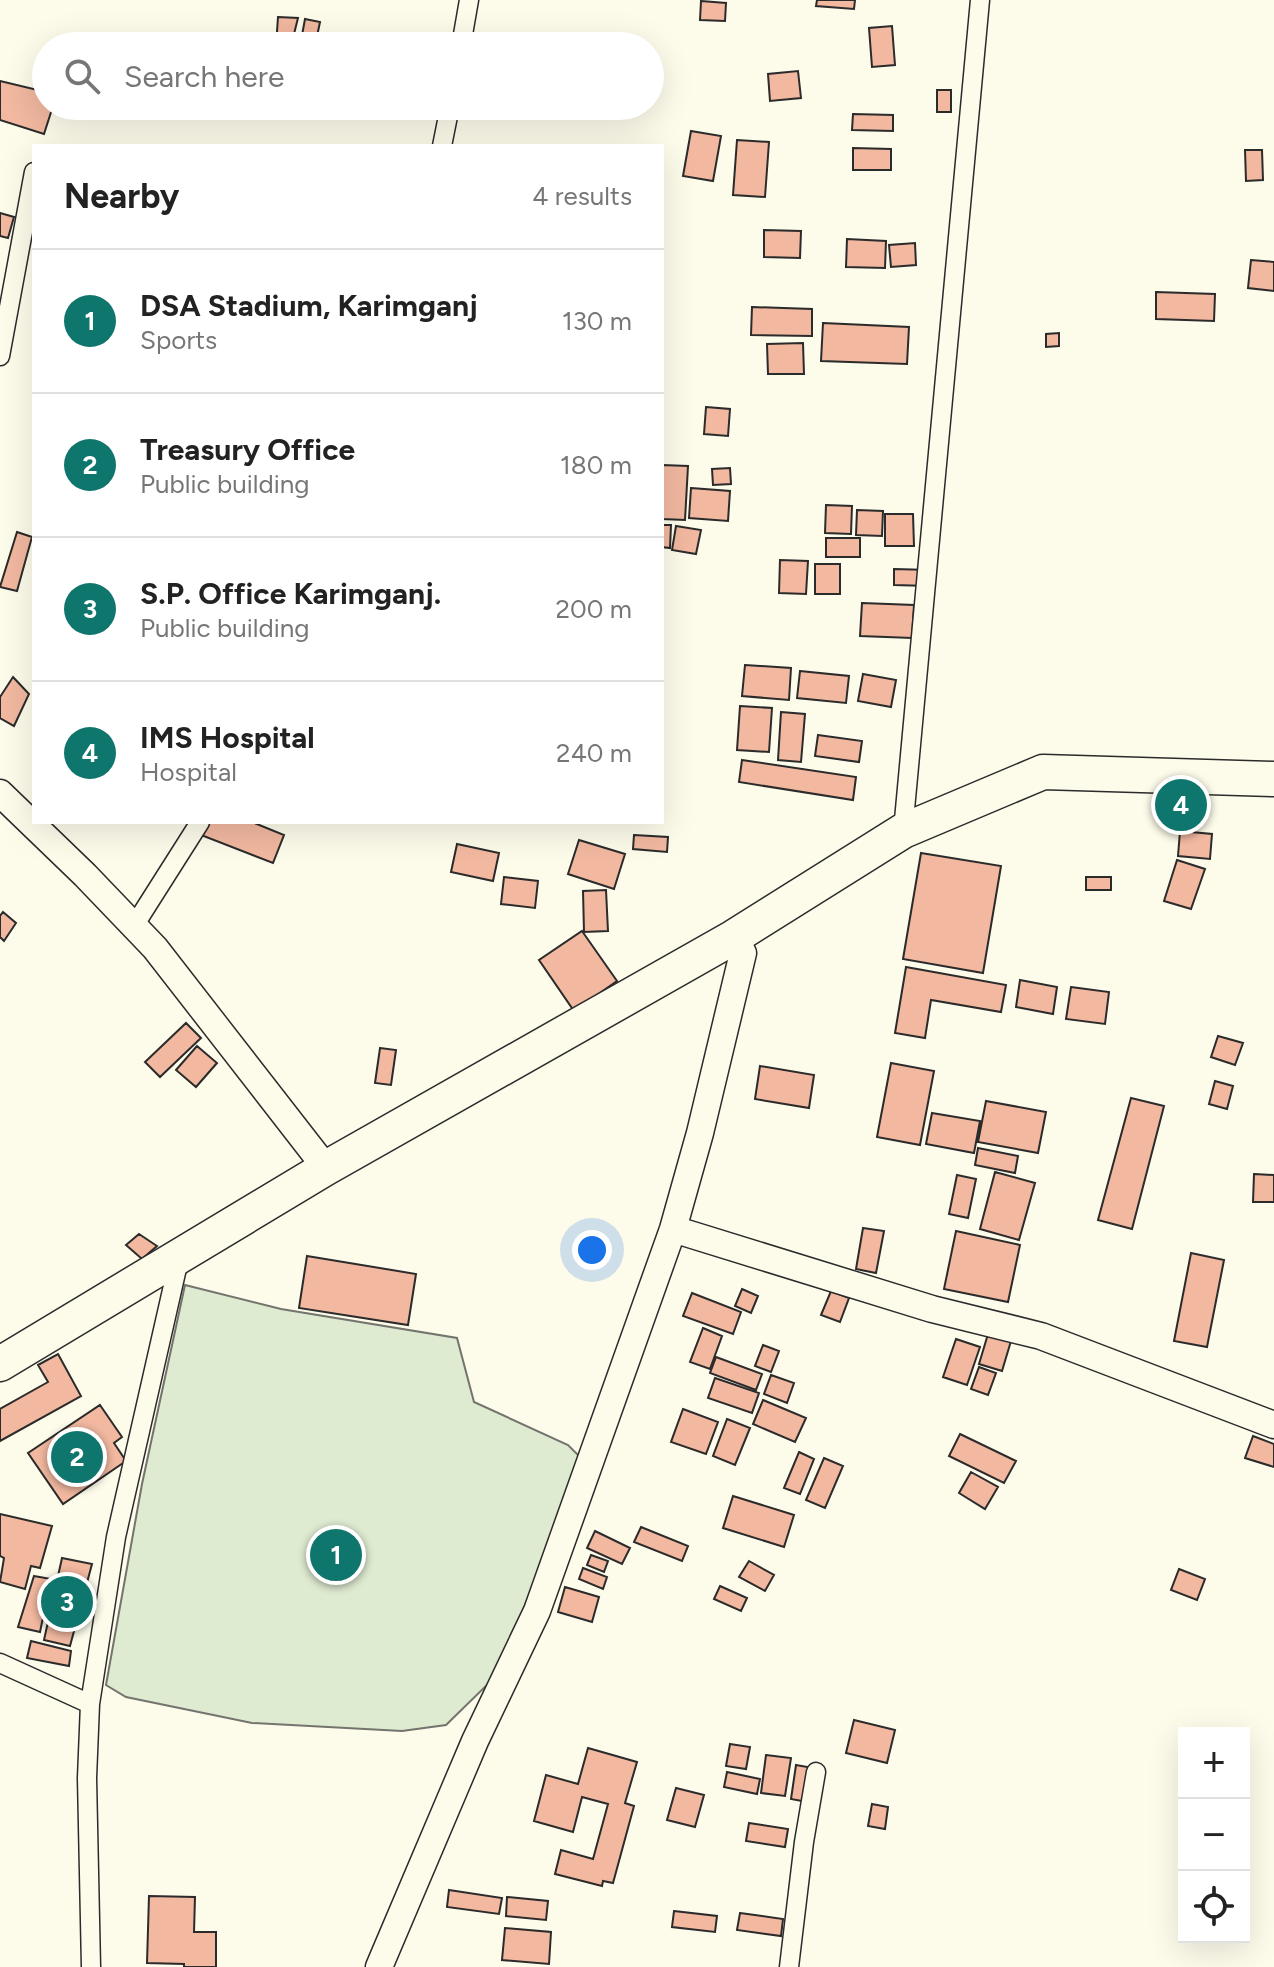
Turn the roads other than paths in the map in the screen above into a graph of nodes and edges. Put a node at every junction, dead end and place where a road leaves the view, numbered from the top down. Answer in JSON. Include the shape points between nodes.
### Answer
{"nodes":[{"id":1,"x":469,"y":0,"type":"edge"},
{"id":2,"x":980,"y":0,"type":"edge"},
{"id":3,"x":463,"y":32,"type":"edge"},
{"id":4,"x":447,"y":120,"type":"edge"},
{"id":5,"x":442,"y":144,"type":"edge"},
{"id":6,"x":32,"y":183,"type":"edge"},
{"id":7,"x":0,"y":356,"type":"edge"},
{"id":8,"x":1274,"y":779,"type":"edge"},
{"id":9,"x":0,"y":793,"type":"edge"},
{"id":10,"x":199,"y":824,"type":"edge"},
{"id":11,"x":903,"y":831,"type":"junction"},
{"id":12,"x":134,"y":926,"type":"junction"},
{"id":13,"x":734,"y":937,"type":"junction"},
{"id":14,"x":326,"y":1168,"type":"junction"},
{"id":15,"x":673,"y":1229,"type":"junction"},
{"id":16,"x":180,"y":1255,"type":"junction"},
{"id":17,"x":0,"y":1364,"type":"edge"},
{"id":18,"x":1274,"y":1425,"type":"edge"},
{"id":19,"x":0,"y":1663,"type":"edge"},
{"id":20,"x":90,"y":1704,"type":"junction"},
{"id":21,"x":816,"y":1772,"type":"dead end"},
{"id":22,"x":91,"y":1967,"type":"edge"},
{"id":23,"x":379,"y":1967,"type":"edge"},
{"id":24,"x":789,"y":1967,"type":"edge"}],
"edges":[{"from":1,"to":3,"type":"street"},
{"from":2,"to":11,"type":"street"},
{"from":4,"to":5,"type":"street"},
{"from":6,"to":7,"type":"street"},
{"from":8,"to":11,"type":"highway","via":[[1043,772]]},
{"from":9,"to":12,"type":"street"},
{"from":10,"to":12,"type":"street"},
{"from":11,"to":13,"type":"highway"},
{"from":12,"to":14,"type":"street"},
{"from":13,"to":14,"type":"highway"},
{"from":13,"to":15,"type":"street","via":[[743,953]]},
{"from":14,"to":16,"type":"highway"},
{"from":15,"to":18,"type":"street","via":[[932,1309],[1041,1336]]},
{"from":15,"to":23,"type":"street","via":[[537,1611]]},
{"from":16,"to":17,"type":"highway"},
{"from":16,"to":20,"type":"street","via":[[116,1537]]},
{"from":19,"to":20,"type":"street"},
{"from":20,"to":22,"type":"street"},
{"from":21,"to":24,"type":"street"}]}
